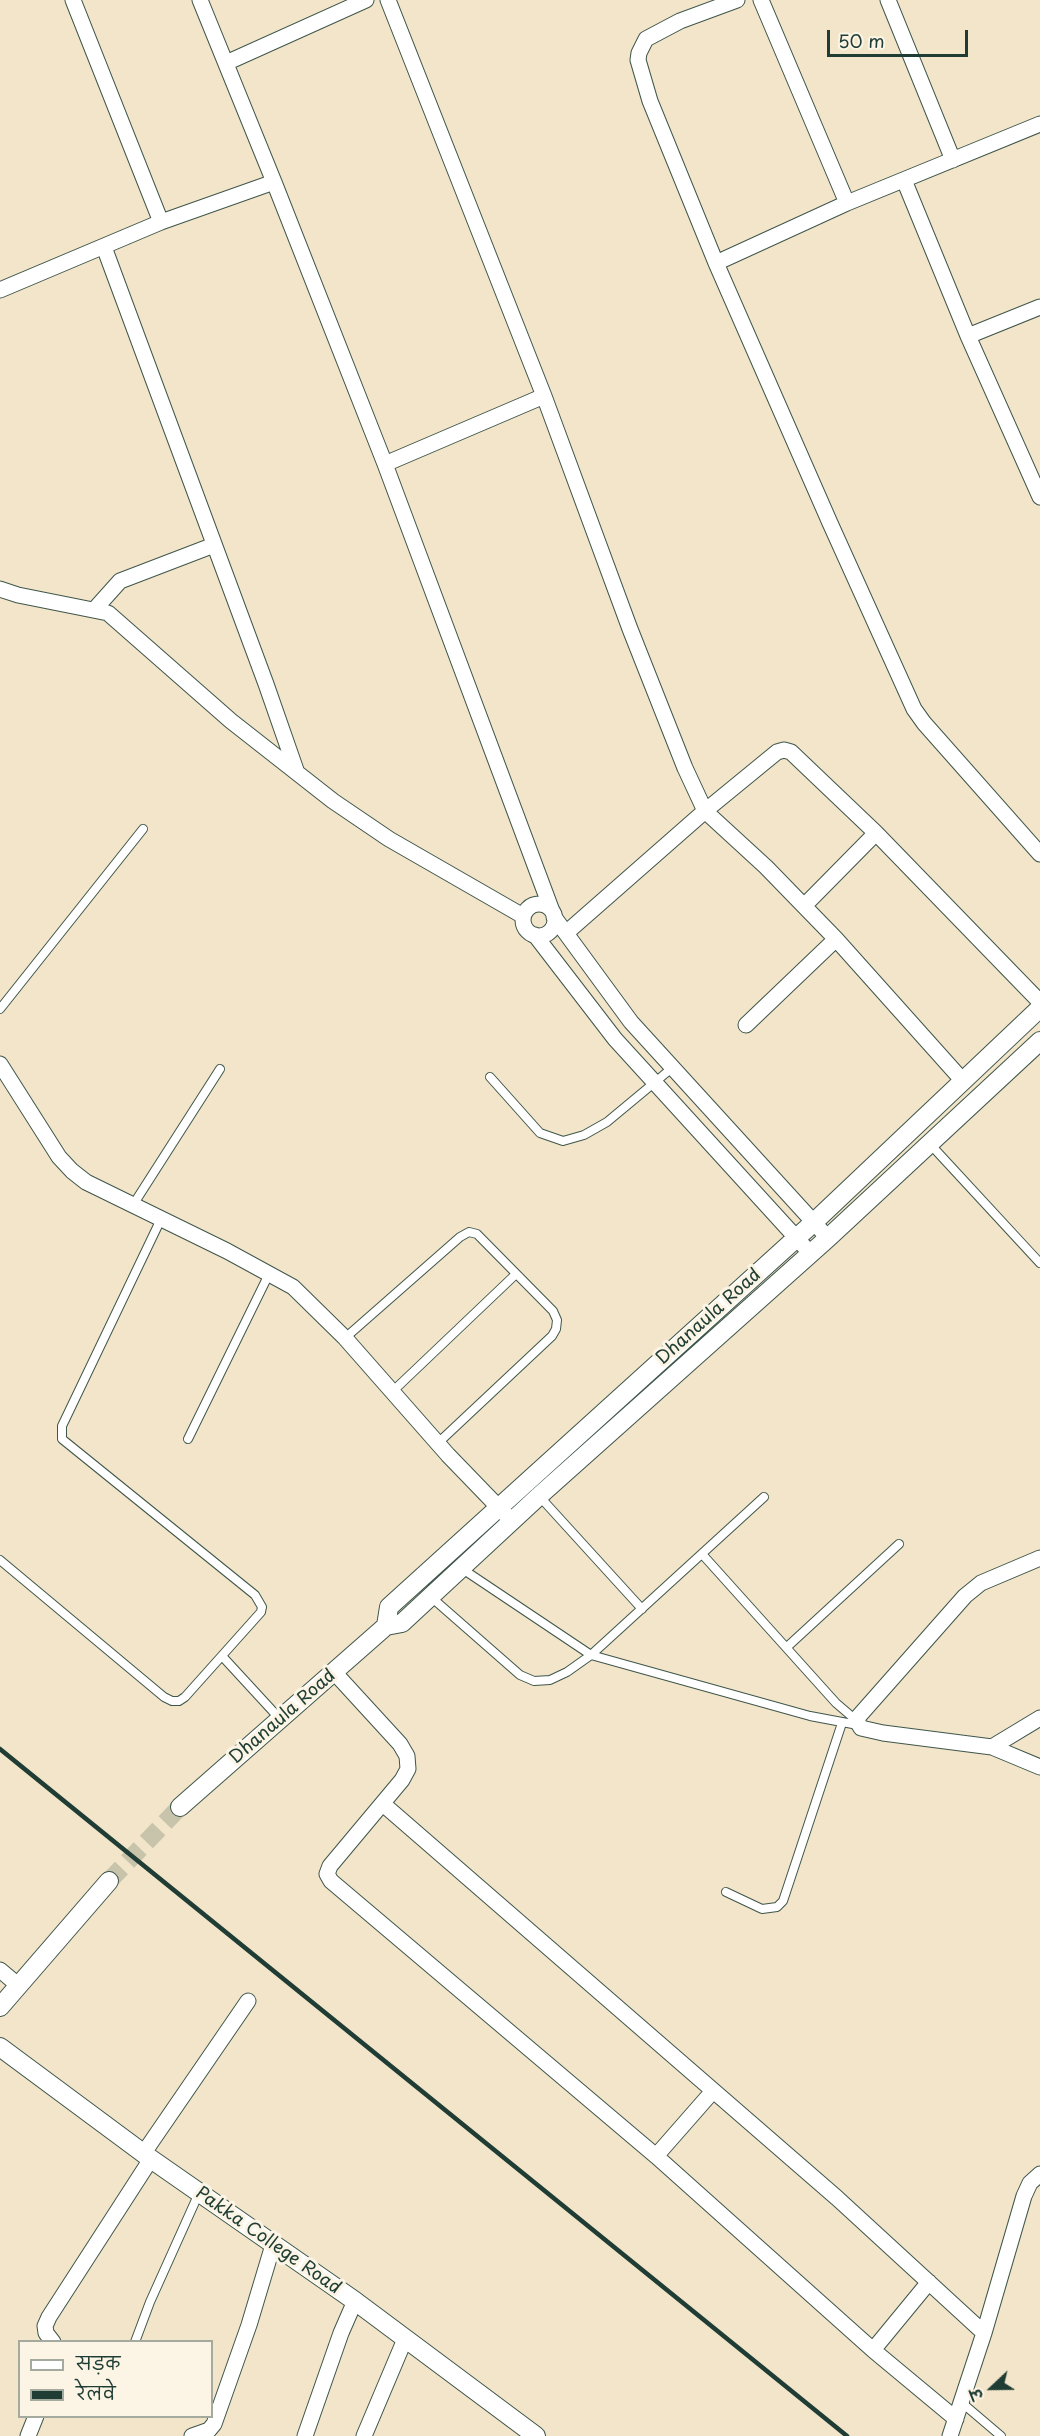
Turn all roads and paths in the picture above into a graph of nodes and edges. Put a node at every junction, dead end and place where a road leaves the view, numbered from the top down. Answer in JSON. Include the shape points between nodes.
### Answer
{"nodes":[{"id":1,"x":73,"y":0,"type":"edge"},
{"id":2,"x":200,"y":0,"type":"edge"},
{"id":3,"x":366,"y":0,"type":"edge"},
{"id":4,"x":388,"y":0,"type":"edge"},
{"id":5,"x":737,"y":0,"type":"edge"},
{"id":6,"x":761,"y":0,"type":"edge"},
{"id":7,"x":888,"y":0,"type":"edge"},
{"id":8,"x":226,"y":63,"type":"junction"},
{"id":9,"x":1040,"y":124,"type":"edge"},
{"id":10,"x":953,"y":160,"type":"junction"},
{"id":11,"x":904,"y":180,"type":"junction"},
{"id":12,"x":274,"y":182,"type":"junction"},
{"id":13,"x":848,"y":204,"type":"junction"},
{"id":14,"x":161,"y":222,"type":"junction"},
{"id":15,"x":104,"y":247,"type":"junction"},
{"id":16,"x":716,"y":263,"type":"junction"},
{"id":17,"x":0,"y":290,"type":"edge"},
{"id":18,"x":1040,"y":307,"type":"edge"},
{"id":19,"x":968,"y":336,"type":"junction"},
{"id":20,"x":543,"y":396,"type":"junction"},
{"id":21,"x":385,"y":464,"type":"junction"},
{"id":22,"x":1040,"y":497,"type":"edge"},
{"id":23,"x":214,"y":545,"type":"junction"},
{"id":24,"x":0,"y":589,"type":"edge"},
{"id":25,"x":94,"y":610,"type":"junction"},
{"id":26,"x":297,"y":772,"type":"junction"},
{"id":27,"x":705,"y":811,"type":"junction"},
{"id":28,"x":143,"y":829,"type":"dead end"},
{"id":29,"x":876,"y":833,"type":"junction"},
{"id":30,"x":1040,"y":854,"type":"edge"},
{"id":31,"x":804,"y":906,"type":"junction"},
{"id":32,"x":553,"y":914,"type":"junction"},
{"id":33,"x":523,"y":916,"type":"junction"},
{"id":34,"x":566,"y":933,"type":"junction"},
{"id":35,"x":535,"y":935,"type":"junction"},
{"id":36,"x":836,"y":939,"type":"junction"},
{"id":37,"x":1040,"y":1002,"type":"edge"},
{"id":38,"x":1040,"y":1008,"type":"edge"},
{"id":39,"x":0,"y":1009,"type":"edge"},
{"id":40,"x":1024,"y":1023,"type":"junction"},
{"id":41,"x":746,"y":1024,"type":"dead end"},
{"id":42,"x":1040,"y":1040,"type":"edge"},
{"id":43,"x":0,"y":1064,"type":"edge"},
{"id":44,"x":672,"y":1068,"type":"junction"},
{"id":45,"x":220,"y":1070,"type":"dead end"},
{"id":46,"x":490,"y":1077,"type":"dead end"},
{"id":47,"x":963,"y":1081,"type":"junction"},
{"id":48,"x":654,"y":1082,"type":"junction"},
{"id":49,"x":930,"y":1144,"type":"junction"},
{"id":50,"x":133,"y":1206,"type":"junction"},
{"id":51,"x":161,"y":1219,"type":"junction"},
{"id":52,"x":813,"y":1222,"type":"junction"},
{"id":53,"x":828,"y":1238,"type":"junction"},
{"id":54,"x":795,"y":1239,"type":"junction"},
{"id":55,"x":811,"y":1254,"type":"junction"},
{"id":56,"x":1040,"y":1263,"type":"edge"},
{"id":57,"x":269,"y":1274,"type":"junction"},
{"id":58,"x":516,"y":1274,"type":"junction"},
{"id":59,"x":345,"y":1338,"type":"junction"},
{"id":60,"x":392,"y":1392,"type":"junction"},
{"id":61,"x":188,"y":1439,"type":"dead end"},
{"id":62,"x":438,"y":1443,"type":"junction"},
{"id":63,"x":539,"y":1496,"type":"junction"},
{"id":64,"x":764,"y":1497,"type":"dead end"},
{"id":65,"x":499,"y":1508,"type":"junction"},
{"id":66,"x":513,"y":1520,"type":"junction"},
{"id":67,"x":899,"y":1544,"type":"dead end"},
{"id":68,"x":702,"y":1554,"type":"junction"},
{"id":69,"x":1040,"y":1558,"type":"edge"},
{"id":70,"x":0,"y":1560,"type":"edge"},
{"id":71,"x":462,"y":1568,"type":"junction"},
{"id":72,"x":430,"y":1596,"type":"junction"},
{"id":73,"x":642,"y":1609,"type":"junction"},
{"id":74,"x":386,"y":1626,"type":"junction"},
{"id":75,"x":787,"y":1647,"type":"junction"},
{"id":76,"x":591,"y":1654,"type":"junction"},
{"id":77,"x":222,"y":1656,"type":"junction"},
{"id":78,"x":334,"y":1671,"type":"junction"},
{"id":79,"x":1040,"y":1718,"type":"edge"},
{"id":80,"x":280,"y":1719,"type":"junction"},
{"id":81,"x":852,"y":1723,"type":"junction"},
{"id":82,"x":992,"y":1747,"type":"junction"},
{"id":83,"x":1040,"y":1767,"type":"edge"},
{"id":84,"x":383,"y":1804,"type":"junction"},
{"id":85,"x":180,"y":1807,"type":"tunnel mouth"},
{"id":86,"x":109,"y":1881,"type":"tunnel mouth"},
{"id":87,"x":726,"y":1892,"type":"dead end"},
{"id":88,"x":0,"y":1970,"type":"edge"},
{"id":89,"x":19,"y":1986,"type":"junction"},
{"id":90,"x":248,"y":2001,"type":"dead end"},
{"id":91,"x":0,"y":2007,"type":"edge"},
{"id":92,"x":0,"y":2047,"type":"edge"},
{"id":93,"x":713,"y":2091,"type":"junction"},
{"id":94,"x":656,"y":2156,"type":"junction"},
{"id":95,"x":147,"y":2157,"type":"junction"},
{"id":96,"x":1040,"y":2174,"type":"edge"},
{"id":97,"x":199,"y":2193,"type":"junction"},
{"id":98,"x":273,"y":2245,"type":"junction"},
{"id":99,"x":929,"y":2282,"type":"junction"},
{"id":100,"x":355,"y":2301,"type":"junction"},
{"id":101,"x":984,"y":2333,"type":"junction"},
{"id":102,"x":405,"y":2339,"type":"junction"},
{"id":103,"x":51,"y":2340,"type":"edge"},
{"id":104,"x":136,"y":2340,"type":"edge"},
{"id":105,"x":873,"y":2350,"type":"junction"},
{"id":106,"x":961,"y":2402,"type":"junction"},
{"id":107,"x":35,"y":2418,"type":"edge"},
{"id":108,"x":956,"y":2419,"type":"junction"},
{"id":109,"x":28,"y":2436,"type":"edge"},
{"id":110,"x":192,"y":2436,"type":"edge"},
{"id":111,"x":304,"y":2436,"type":"edge"},
{"id":112,"x":364,"y":2436,"type":"edge"},
{"id":113,"x":536,"y":2436,"type":"edge"},
{"id":114,"x":950,"y":2436,"type":"edge"},
{"id":115,"x":1001,"y":2436,"type":"edge"}],
"edges":[{"from":1,"to":14,"type":"street"},
{"from":2,"to":8,"type":"street"},
{"from":3,"to":8,"type":"street"},
{"from":4,"to":20,"type":"street"},
{"from":5,"to":16,"type":"street","via":[[650,35],[638,60],[658,122]]},
{"from":6,"to":13,"type":"street"},
{"from":7,"to":10,"type":"street"},
{"from":8,"to":12,"type":"street"},
{"from":9,"to":10,"type":"street"},
{"from":10,"to":11,"type":"street"},
{"from":11,"to":13,"type":"street"},
{"from":11,"to":19,"type":"street"},
{"from":12,"to":14,"type":"street"},
{"from":12,"to":21,"type":"street"},
{"from":13,"to":16,"type":"street"},
{"from":14,"to":15,"type":"street"},
{"from":15,"to":17,"type":"street"},
{"from":15,"to":23,"type":"street"},
{"from":16,"to":30,"type":"street","via":[[914,709]]},
{"from":18,"to":19,"type":"street"},
{"from":19,"to":22,"type":"street"},
{"from":20,"to":21,"type":"street"},
{"from":20,"to":27,"type":"street","via":[[634,639]]},
{"from":21,"to":32,"type":"street"},
{"from":23,"to":25,"type":"street","via":[[120,581]]},
{"from":23,"to":26,"type":"street"},
{"from":24,"to":25,"type":"street"},
{"from":25,"to":26,"type":"street","via":[[116,618],[231,721]]},
{"from":26,"to":33,"type":"street","via":[[380,833]]},
{"from":27,"to":29,"type":"street","via":[[784,750],[791,752]]},
{"from":27,"to":31,"type":"street"},
{"from":27,"to":34,"type":"street"},
{"from":28,"to":39,"type":"lane"},
{"from":29,"to":31,"type":"street"},
{"from":29,"to":37,"type":"street"},
{"from":31,"to":36,"type":"street"},
{"from":32,"to":33,"type":"street","via":[[548,907],[536,904]]},
{"from":32,"to":34,"type":"street"},
{"from":32,"to":35,"type":"street","via":[[552,929]]},
{"from":33,"to":35,"type":"street","via":[[525,928]]},
{"from":34,"to":44,"type":"street","via":[[631,1022]]},
{"from":35,"to":48,"type":"street"},
{"from":36,"to":41,"type":"street"},
{"from":36,"to":47,"type":"street"},
{"from":38,"to":40,"type":"street","name":"Dhanaula Road"},
{"from":40,"to":42,"type":"lane"},
{"from":40,"to":47,"type":"street","name":"Dhanaula Road"},
{"from":42,"to":49,"type":"street","name":"Dhanaula Road"},
{"from":43,"to":50,"type":"street","via":[[72,1171]]},
{"from":44,"to":48,"type":"lane"},
{"from":44,"to":52,"type":"street"},
{"from":45,"to":50,"type":"lane"},
{"from":46,"to":48,"type":"lane","via":[[540,1133],[563,1141],[607,1122]]},
{"from":47,"to":52,"type":"street","name":"Dhanaula Road"},
{"from":48,"to":54,"type":"street"},
{"from":49,"to":53,"type":"street","name":"Dhanaula Road"},
{"from":49,"to":56,"type":"lane"},
{"from":50,"to":51,"type":"street"},
{"from":51,"to":57,"type":"street"},
{"from":51,"to":77,"type":"lane","via":[[60,1433],[66,1444],[259,1600],[262,1607],[258,1617]]},
{"from":52,"to":53,"type":"street"},
{"from":52,"to":54,"type":"street","name":"Dhanaula Road"},
{"from":53,"to":55,"type":"street","name":"Dhanaula Road"},
{"from":54,"to":55,"type":"street"},
{"from":54,"to":65,"type":"street","name":"Dhanaula Road"},
{"from":55,"to":63,"type":"street","name":"Dhanaula Road"},
{"from":57,"to":59,"type":"street","via":[[293,1287]]},
{"from":57,"to":61,"type":"lane"},
{"from":58,"to":59,"type":"lane","via":[[477,1234],[469,1232]]},
{"from":58,"to":60,"type":"lane"},
{"from":58,"to":62,"type":"lane","via":[[552,1311],[556,1329]]},
{"from":59,"to":60,"type":"street"},
{"from":60,"to":62,"type":"street"},
{"from":62,"to":65,"type":"street"},
{"from":63,"to":66,"type":"street","name":"Dhanaula Road"},
{"from":63,"to":73,"type":"lane"},
{"from":64,"to":68,"type":"lane"},
{"from":65,"to":66,"type":"street"},
{"from":65,"to":74,"type":"street","name":"Dhanaula Road","via":[[389,1607]]},
{"from":66,"to":71,"type":"street","name":"Dhanaula Road"},
{"from":67,"to":75,"type":"lane"},
{"from":68,"to":73,"type":"lane"},
{"from":68,"to":75,"type":"lane"},
{"from":69,"to":81,"type":"street","via":[[981,1583],[966,1596]]},
{"from":70,"to":77,"type":"lane","via":[[172,1701],[185,1697]]},
{"from":71,"to":72,"type":"street","name":"Dhanaula Road"},
{"from":71,"to":76,"type":"lane"},
{"from":72,"to":74,"type":"street","name":"Dhanaula Road","via":[[402,1623]]},
{"from":72,"to":76,"type":"lane","via":[[520,1675],[534,1681],[550,1680],[567,1672]]},
{"from":73,"to":76,"type":"lane"},
{"from":74,"to":78,"type":"street","name":"Dhanaula Road"},
{"from":75,"to":81,"type":"lane"},
{"from":76,"to":81,"type":"lane","via":[[810,1716]]},
{"from":77,"to":80,"type":"lane"},
{"from":78,"to":80,"type":"street","name":"Dhanaula Road"},
{"from":78,"to":84,"type":"street","via":[[407,1756],[408,1769]]},
{"from":79,"to":82,"type":"street"},
{"from":80,"to":85,"type":"street","name":"Dhanaula Road"},
{"from":81,"to":82,"type":"street","via":[[882,1733]]},
{"from":81,"to":87,"type":"lane","via":[[783,1901],[777,1907],[762,1909]]},
{"from":82,"to":83,"type":"street"},
{"from":84,"to":93,"type":"street"},
{"from":84,"to":94,"type":"street","via":[[330,1866],[327,1874],[331,1881]]},
{"from":86,"to":89,"type":"street"},
{"from":88,"to":89,"type":"street"},
{"from":89,"to":91,"type":"street"},
{"from":90,"to":95,"type":"street"},
{"from":92,"to":95,"type":"street","name":"Pakka College Road"},
{"from":93,"to":94,"type":"street"},
{"from":93,"to":99,"type":"street"},
{"from":94,"to":105,"type":"street"},
{"from":95,"to":97,"type":"street","name":"Pakka College Road"},
{"from":95,"to":103,"type":"street","via":[[49,2317],[45,2326]]},
{"from":96,"to":101,"type":"street","via":[[1024,2196]]},
{"from":97,"to":98,"type":"street","name":"Pakka College Road"},
{"from":97,"to":104,"type":"lane"},
{"from":98,"to":100,"type":"street","name":"Pakka College Road"},
{"from":98,"to":110,"type":"street","via":[[214,2424]]},
{"from":99,"to":101,"type":"street"},
{"from":99,"to":105,"type":"street"},
{"from":100,"to":102,"type":"street","name":"Pakka College Road"},
{"from":100,"to":111,"type":"street"},
{"from":101,"to":106,"type":"street"},
{"from":102,"to":112,"type":"street"},
{"from":102,"to":113,"type":"street","name":"Pakka College Road"},
{"from":105,"to":108,"type":"street"},
{"from":106,"to":108,"type":"street"},
{"from":106,"to":115,"type":"lane"},
{"from":107,"to":109,"type":"street"},
{"from":108,"to":114,"type":"street"}]}
